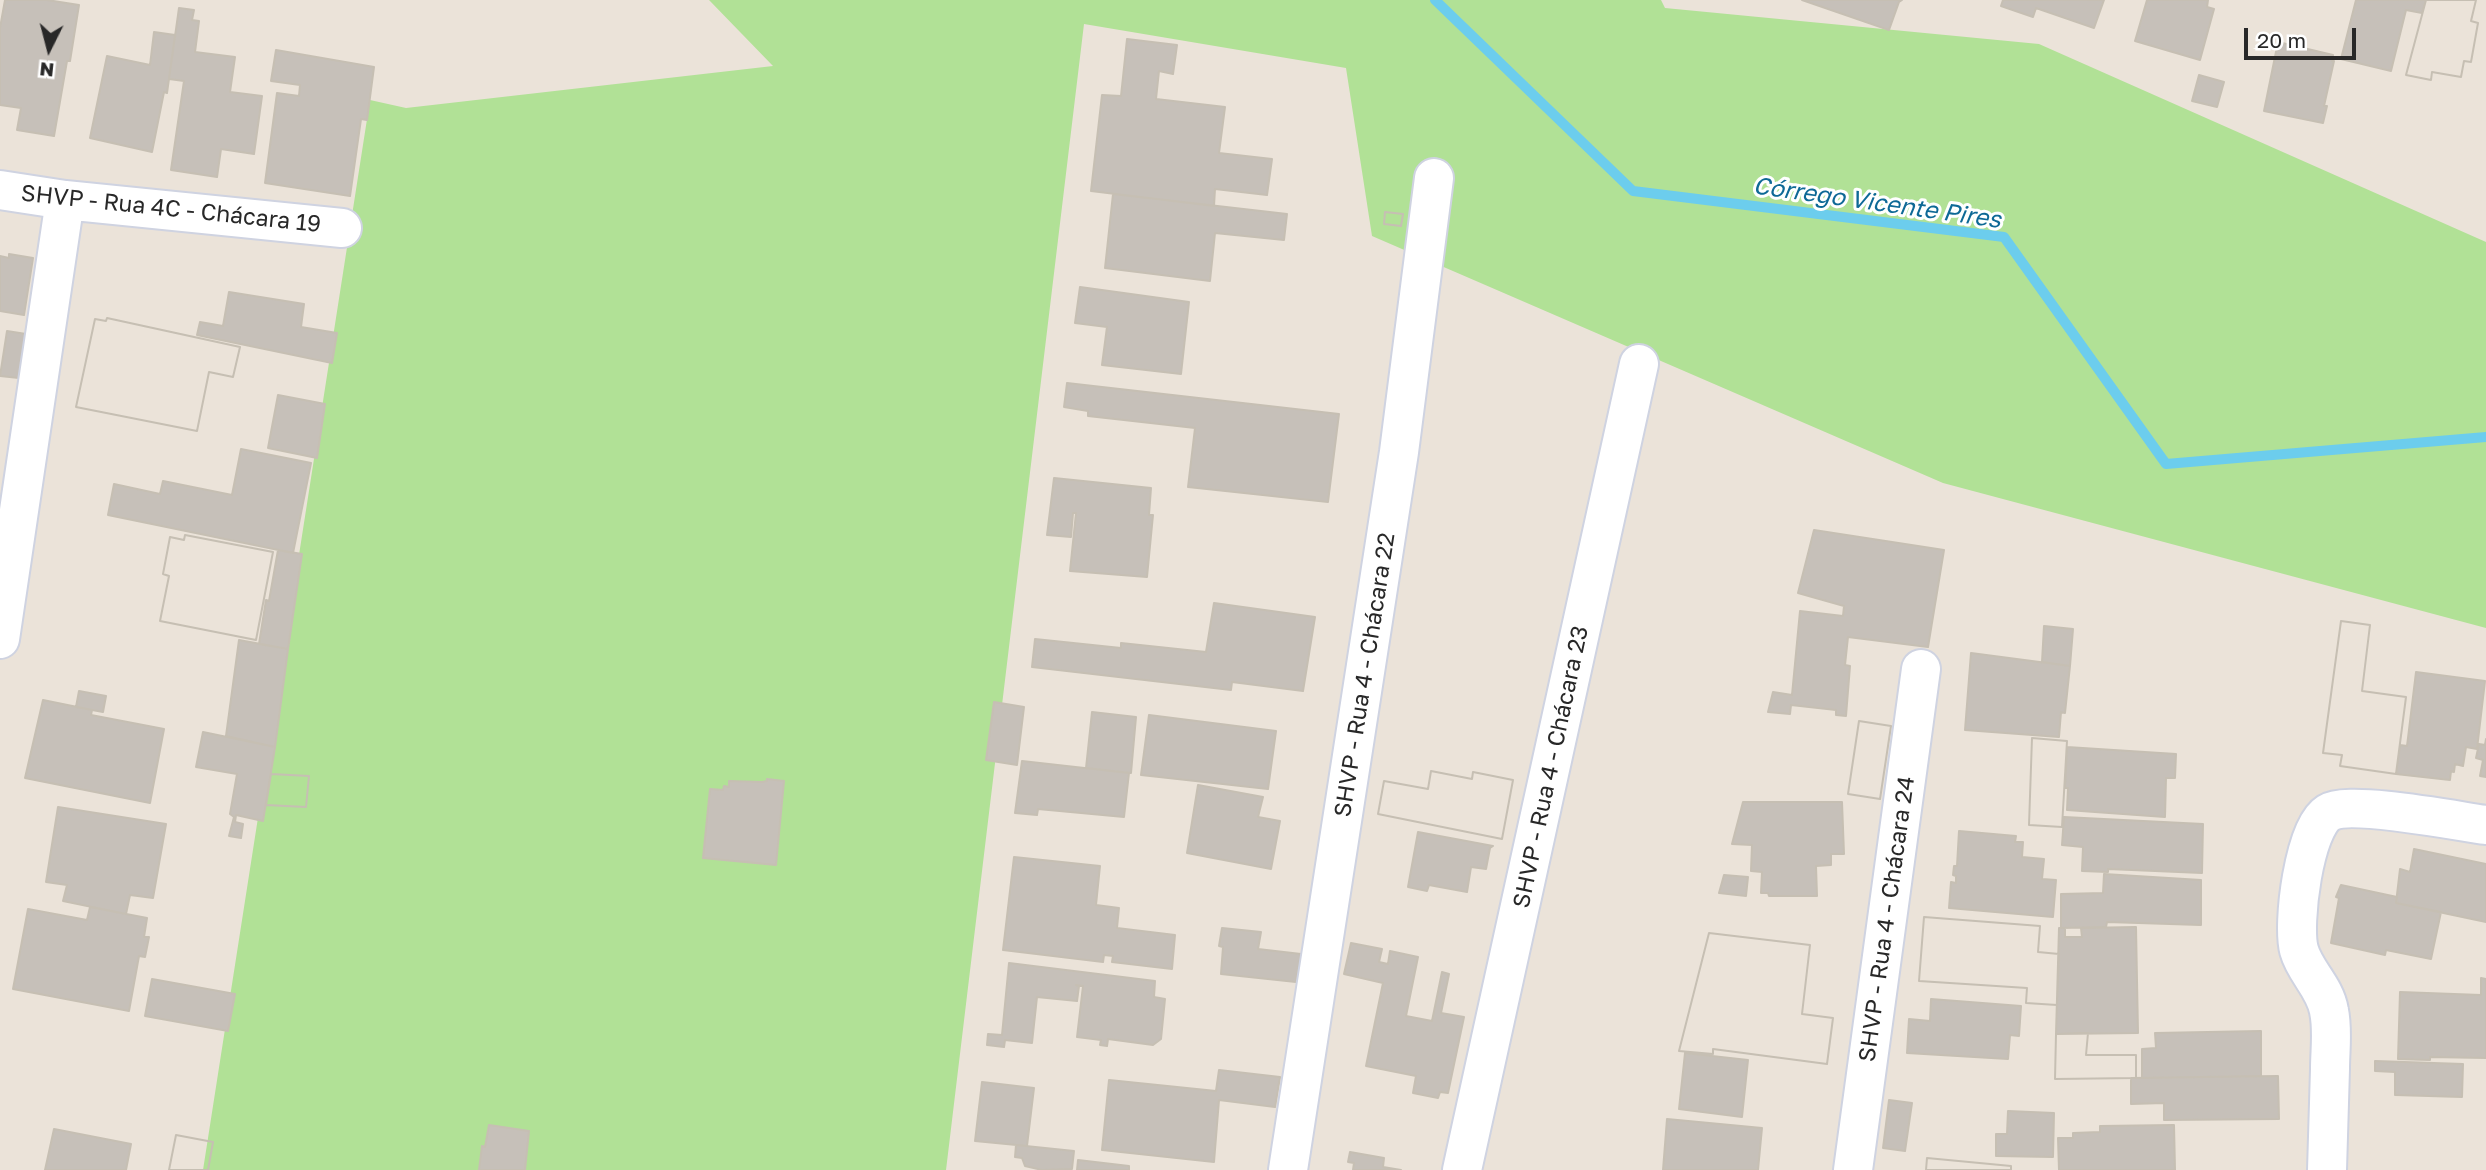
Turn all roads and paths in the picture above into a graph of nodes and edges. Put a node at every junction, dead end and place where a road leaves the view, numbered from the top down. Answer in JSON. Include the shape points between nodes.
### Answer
{"nodes":[{"id":1,"x":1434,"y":178,"type":"dead end"},
{"id":2,"x":0,"y":190,"type":"edge"},
{"id":3,"x":65,"y":200,"type":"junction"},
{"id":4,"x":342,"y":228,"type":"dead end"},
{"id":5,"x":1639,"y":364,"type":"dead end"},
{"id":6,"x":0,"y":639,"type":"edge"},
{"id":7,"x":1921,"y":669,"type":"dead end"},
{"id":8,"x":2486,"y":825,"type":"edge"},
{"id":9,"x":1288,"y":1170,"type":"edge"},
{"id":10,"x":1462,"y":1170,"type":"edge"},
{"id":11,"x":1853,"y":1170,"type":"edge"},
{"id":12,"x":2327,"y":1170,"type":"edge"}],
"edges":[{"from":1,"to":9,"type":"street","name":"SHVP - Rua 4 - Chácara 22","via":[[1399,452]]},
{"from":2,"to":3,"type":"street","name":"SHVP - Rua 4C - Chácara 19"},
{"from":3,"to":4,"type":"street","name":"SHVP - Rua 4C - Chácara 19"},
{"from":3,"to":6,"type":"street"},
{"from":5,"to":10,"type":"street","name":"SHVP - Rua 4 - Chácara 23"},
{"from":7,"to":11,"type":"street","name":"SHVP - Rua 4 - Chácara 24"},
{"from":8,"to":12,"type":"street","via":[[2367,809],[2342,810],[2328,813],[2307,847],[2298,946],[2323,990],[2329,1011]]}]}
